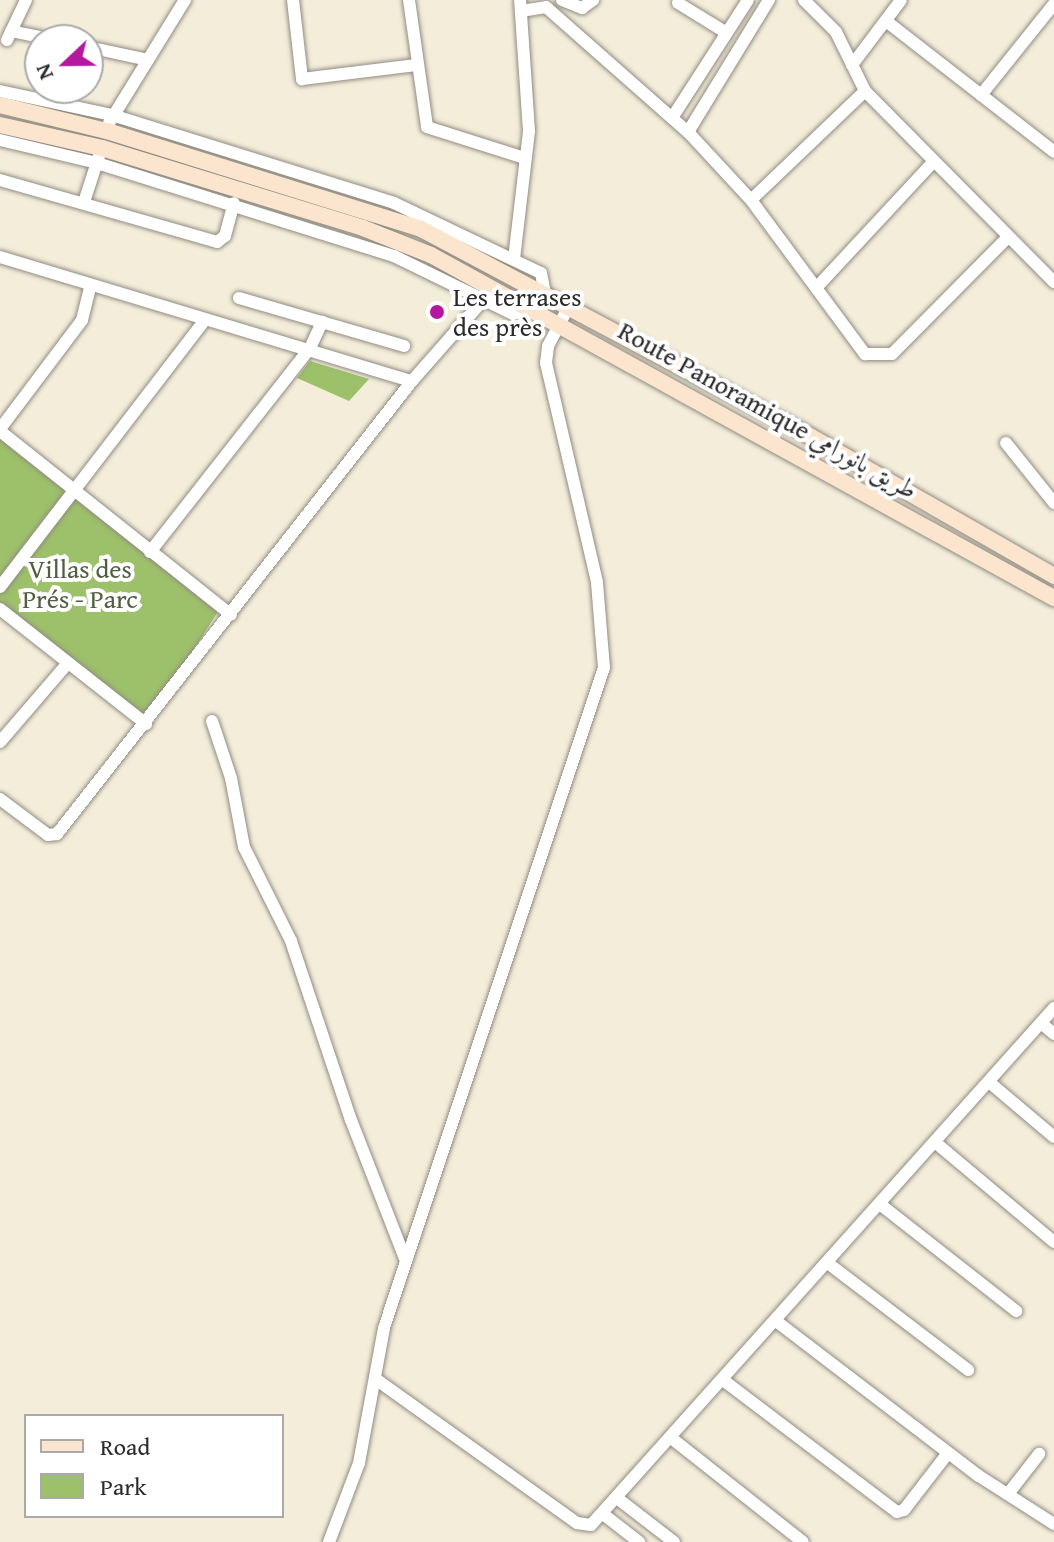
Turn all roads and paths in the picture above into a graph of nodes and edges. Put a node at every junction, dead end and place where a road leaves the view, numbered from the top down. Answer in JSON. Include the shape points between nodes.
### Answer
{"nodes":[{"id":1,"x":26,"y":0,"type":"edge"},
{"id":2,"x":185,"y":0,"type":"edge"},
{"id":3,"x":293,"y":0,"type":"edge"},
{"id":4,"x":409,"y":0,"type":"edge"},
{"id":5,"x":562,"y":0,"type":"edge"},
{"id":6,"x":593,"y":0,"type":"edge"},
{"id":7,"x":748,"y":0,"type":"edge"},
{"id":8,"x":769,"y":0,"type":"edge"},
{"id":9,"x":804,"y":0,"type":"edge"},
{"id":10,"x":901,"y":0,"type":"edge"},
{"id":11,"x":1036,"y":0,"type":"edge"},
{"id":12,"x":550,"y":3,"type":"edge"},
{"id":13,"x":678,"y":3,"type":"dead end"},
{"id":14,"x":520,"y":6,"type":"edge"},
{"id":15,"x":1052,"y":9,"type":"edge"},
{"id":16,"x":886,"y":21,"type":"junction"},
{"id":17,"x":727,"y":33,"type":"junction"},
{"id":18,"x":6,"y":36,"type":"edge"},
{"id":19,"x":104,"y":50,"type":"edge"},
{"id":20,"x":0,"y":53,"type":"edge"},
{"id":21,"x":148,"y":60,"type":"junction"},
{"id":22,"x":416,"y":65,"type":"junction"},
{"id":23,"x":852,"y":65,"type":"junction"},
{"id":24,"x":0,"y":91,"type":"edge"},
{"id":25,"x":865,"y":91,"type":"junction"},
{"id":26,"x":981,"y":95,"type":"junction"},
{"id":27,"x":0,"y":105,"type":"edge"},
{"id":28,"x":672,"y":118,"type":"junction"},
{"id":29,"x":109,"y":123,"type":"junction"},
{"id":30,"x":0,"y":125,"type":"edge"},
{"id":31,"x":688,"y":132,"type":"junction"},
{"id":32,"x":0,"y":140,"type":"edge"},
{"id":33,"x":1054,"y":152,"type":"edge"},
{"id":34,"x":100,"y":155,"type":"junction"},
{"id":35,"x":525,"y":158,"type":"junction"},
{"id":36,"x":933,"y":162,"type":"junction"},
{"id":37,"x":0,"y":180,"type":"edge"},
{"id":38,"x":751,"y":200,"type":"junction"},
{"id":39,"x":84,"y":202,"type":"junction"},
{"id":40,"x":234,"y":203,"type":"junction"},
{"id":41,"x":1007,"y":238,"type":"junction"},
{"id":42,"x":0,"y":257,"type":"edge"},
{"id":43,"x":514,"y":259,"type":"junction"},
{"id":44,"x":1054,"y":282,"type":"edge"},
{"id":45,"x":90,"y":287,"type":"junction"},
{"id":46,"x":817,"y":287,"type":"junction"},
{"id":47,"x":545,"y":293,"type":"junction"},
{"id":48,"x":239,"y":298,"type":"dead end"},
{"id":49,"x":485,"y":298,"type":"junction"},
{"id":50,"x":569,"y":306,"type":"junction"},
{"id":51,"x":534,"y":309,"type":"junction"},
{"id":52,"x":205,"y":320,"type":"junction"},
{"id":53,"x":322,"y":322,"type":"junction"},
{"id":54,"x":560,"y":323,"type":"junction"},
{"id":55,"x":404,"y":346,"type":"dead end"},
{"id":56,"x":310,"y":348,"type":"junction"},
{"id":57,"x":412,"y":381,"type":"junction"},
{"id":58,"x":0,"y":430,"type":"edge"},
{"id":59,"x":1006,"y":443,"type":"dead end"},
{"id":60,"x":76,"y":493,"type":"junction"},
{"id":61,"x":1054,"y":503,"type":"edge"},
{"id":62,"x":150,"y":552,"type":"junction"},
{"id":63,"x":1054,"y":576,"type":"edge"},
{"id":64,"x":0,"y":587,"type":"edge"},
{"id":65,"x":1054,"y":598,"type":"edge"},
{"id":66,"x":0,"y":609,"type":"edge"},
{"id":67,"x":231,"y":615,"type":"junction"},
{"id":68,"x":68,"y":663,"type":"junction"},
{"id":69,"x":212,"y":721,"type":"dead end"},
{"id":70,"x":146,"y":724,"type":"junction"},
{"id":71,"x":0,"y":742,"type":"edge"},
{"id":72,"x":0,"y":799,"type":"edge"},
{"id":73,"x":1054,"y":1008,"type":"edge"},
{"id":74,"x":1041,"y":1023,"type":"junction"},
{"id":75,"x":1054,"y":1034,"type":"edge"},
{"id":76,"x":989,"y":1082,"type":"junction"},
{"id":77,"x":1054,"y":1137,"type":"edge"},
{"id":78,"x":936,"y":1143,"type":"junction"},
{"id":79,"x":881,"y":1205,"type":"junction"},
{"id":80,"x":1054,"y":1242,"type":"edge"},
{"id":81,"x":406,"y":1261,"type":"junction"},
{"id":82,"x":829,"y":1264,"type":"junction"},
{"id":83,"x":1016,"y":1311,"type":"dead end"},
{"id":84,"x":776,"y":1321,"type":"junction"},
{"id":85,"x":968,"y":1370,"type":"dead end"},
{"id":86,"x":377,"y":1380,"type":"junction"},
{"id":87,"x":723,"y":1380,"type":"junction"},
{"id":88,"x":670,"y":1437,"type":"junction"},
{"id":89,"x":948,"y":1453,"type":"junction"},
{"id":90,"x":1039,"y":1454,"type":"dead end"},
{"id":91,"x":1008,"y":1494,"type":"junction"},
{"id":92,"x":617,"y":1498,"type":"junction"},
{"id":93,"x":603,"y":1514,"type":"junction"},
{"id":94,"x":1054,"y":1524,"type":"edge"},
{"id":95,"x":329,"y":1542,"type":"edge"},
{"id":96,"x":639,"y":1542,"type":"edge"},
{"id":97,"x":674,"y":1542,"type":"edge"},
{"id":98,"x":803,"y":1542,"type":"edge"}],
"edges":[{"from":1,"to":18,"type":"street"},
{"from":2,"to":21,"type":"street"},
{"from":3,"to":22,"type":"street","via":[[302,79]]},
{"from":4,"to":22,"type":"street"},
{"from":5,"to":6,"type":"street","via":[[582,8]]},
{"from":7,"to":17,"type":"street"},
{"from":8,"to":31,"type":"street"},
{"from":9,"to":23,"type":"street","via":[[836,32]]},
{"from":10,"to":16,"type":"street"},
{"from":11,"to":15,"type":"street"},
{"from":12,"to":14,"type":"street"},
{"from":12,"to":28,"type":"street"},
{"from":13,"to":17,"type":"street"},
{"from":14,"to":35,"type":"street","via":[[529,131]]},
{"from":15,"to":26,"type":"street"},
{"from":16,"to":23,"type":"street"},
{"from":16,"to":26,"type":"street"},
{"from":17,"to":28,"type":"street"},
{"from":18,"to":20,"type":"street"},
{"from":19,"to":21,"type":"street"},
{"from":21,"to":29,"type":"street"},
{"from":22,"to":35,"type":"street","via":[[427,127]]},
{"from":23,"to":25,"type":"street"},
{"from":24,"to":29,"type":"street"},
{"from":25,"to":36,"type":"street"},
{"from":25,"to":38,"type":"street"},
{"from":26,"to":33,"type":"street"},
{"from":27,"to":29,"type":"street","name":"Route Panoramique طريق بانورامي"},
{"from":28,"to":31,"type":"street"},
{"from":29,"to":34,"type":"street"},
{"from":29,"to":43,"type":"street","via":[[394,203]]},
{"from":29,"to":47,"type":"street","name":"Route Panoramique طريق بانورامي","via":[[392,218]]},
{"from":30,"to":34,"type":"street","name":"Route Panoramique طريق بانورامي"},
{"from":31,"to":38,"type":"street"},
{"from":32,"to":34,"type":"street"},
{"from":34,"to":39,"type":"street"},
{"from":34,"to":40,"type":"street"},
{"from":34,"to":51,"type":"street","name":"Route Panoramique طريق بانورامي","via":[[397,241]]},
{"from":35,"to":43,"type":"street"},
{"from":36,"to":41,"type":"street"},
{"from":36,"to":46,"type":"street"},
{"from":37,"to":39,"type":"street"},
{"from":38,"to":46,"type":"street"},
{"from":39,"to":40,"type":"street","via":[[217,242],[225,236]]},
{"from":40,"to":49,"type":"street","via":[[414,263]]},
{"from":41,"to":44,"type":"street"},
{"from":41,"to":46,"type":"street","via":[[883,358],[865,354]]},
{"from":42,"to":45,"type":"street"},
{"from":43,"to":47,"type":"street","via":[[543,275]]},
{"from":45,"to":52,"type":"street"},
{"from":45,"to":58,"type":"street","via":[[82,320]]},
{"from":47,"to":50,"type":"street","name":"Route Panoramique طريق بانورامي"},
{"from":48,"to":53,"type":"street"},
{"from":49,"to":51,"type":"street","via":[[517,315]]},
{"from":49,"to":57,"type":"street"},
{"from":50,"to":54,"type":"street"},
{"from":50,"to":63,"type":"street","name":"Route Panoramique طريق بانورامي"},
{"from":51,"to":54,"type":"street","name":"Route Panoramique طريق بانورامي"},
{"from":52,"to":56,"type":"street"},
{"from":52,"to":60,"type":"street"},
{"from":53,"to":55,"type":"street"},
{"from":53,"to":56,"type":"street"},
{"from":54,"to":65,"type":"street","name":"Route Panoramique طريق بانورامي"},
{"from":54,"to":81,"type":"street","via":[[546,363],[597,582],[604,668]]},
{"from":56,"to":57,"type":"street"},
{"from":56,"to":62,"type":"street"},
{"from":57,"to":67,"type":"street"},
{"from":58,"to":60,"type":"street"},
{"from":59,"to":61,"type":"street"},
{"from":60,"to":62,"type":"street"},
{"from":60,"to":64,"type":"street"},
{"from":62,"to":67,"type":"street"},
{"from":66,"to":68,"type":"street"},
{"from":67,"to":70,"type":"street"},
{"from":68,"to":70,"type":"street"},
{"from":68,"to":71,"type":"street"},
{"from":69,"to":81,"type":"street","via":[[231,778],[244,847],[291,941],[351,1120]]},
{"from":70,"to":72,"type":"street","via":[[57,834],[48,835]]},
{"from":73,"to":74,"type":"street"},
{"from":74,"to":75,"type":"street"},
{"from":74,"to":76,"type":"street"},
{"from":76,"to":77,"type":"street"},
{"from":76,"to":78,"type":"street"},
{"from":78,"to":79,"type":"street"},
{"from":78,"to":80,"type":"street"},
{"from":79,"to":82,"type":"street"},
{"from":79,"to":83,"type":"street"},
{"from":81,"to":86,"type":"street","via":[[375,1359]]},
{"from":82,"to":84,"type":"street"},
{"from":82,"to":85,"type":"street"},
{"from":84,"to":87,"type":"street"},
{"from":84,"to":89,"type":"street"},
{"from":86,"to":93,"type":"street","via":[[580,1525],[591,1525]]},
{"from":86,"to":95,"type":"street","via":[[359,1463]]},
{"from":87,"to":88,"type":"street"},
{"from":87,"to":89,"type":"street","via":[[897,1512]]},
{"from":88,"to":92,"type":"street"},
{"from":88,"to":98,"type":"street"},
{"from":89,"to":91,"type":"street"},
{"from":90,"to":91,"type":"street"},
{"from":91,"to":94,"type":"street"},
{"from":92,"to":93,"type":"street"},
{"from":92,"to":97,"type":"street"},
{"from":93,"to":96,"type":"street"}]}
